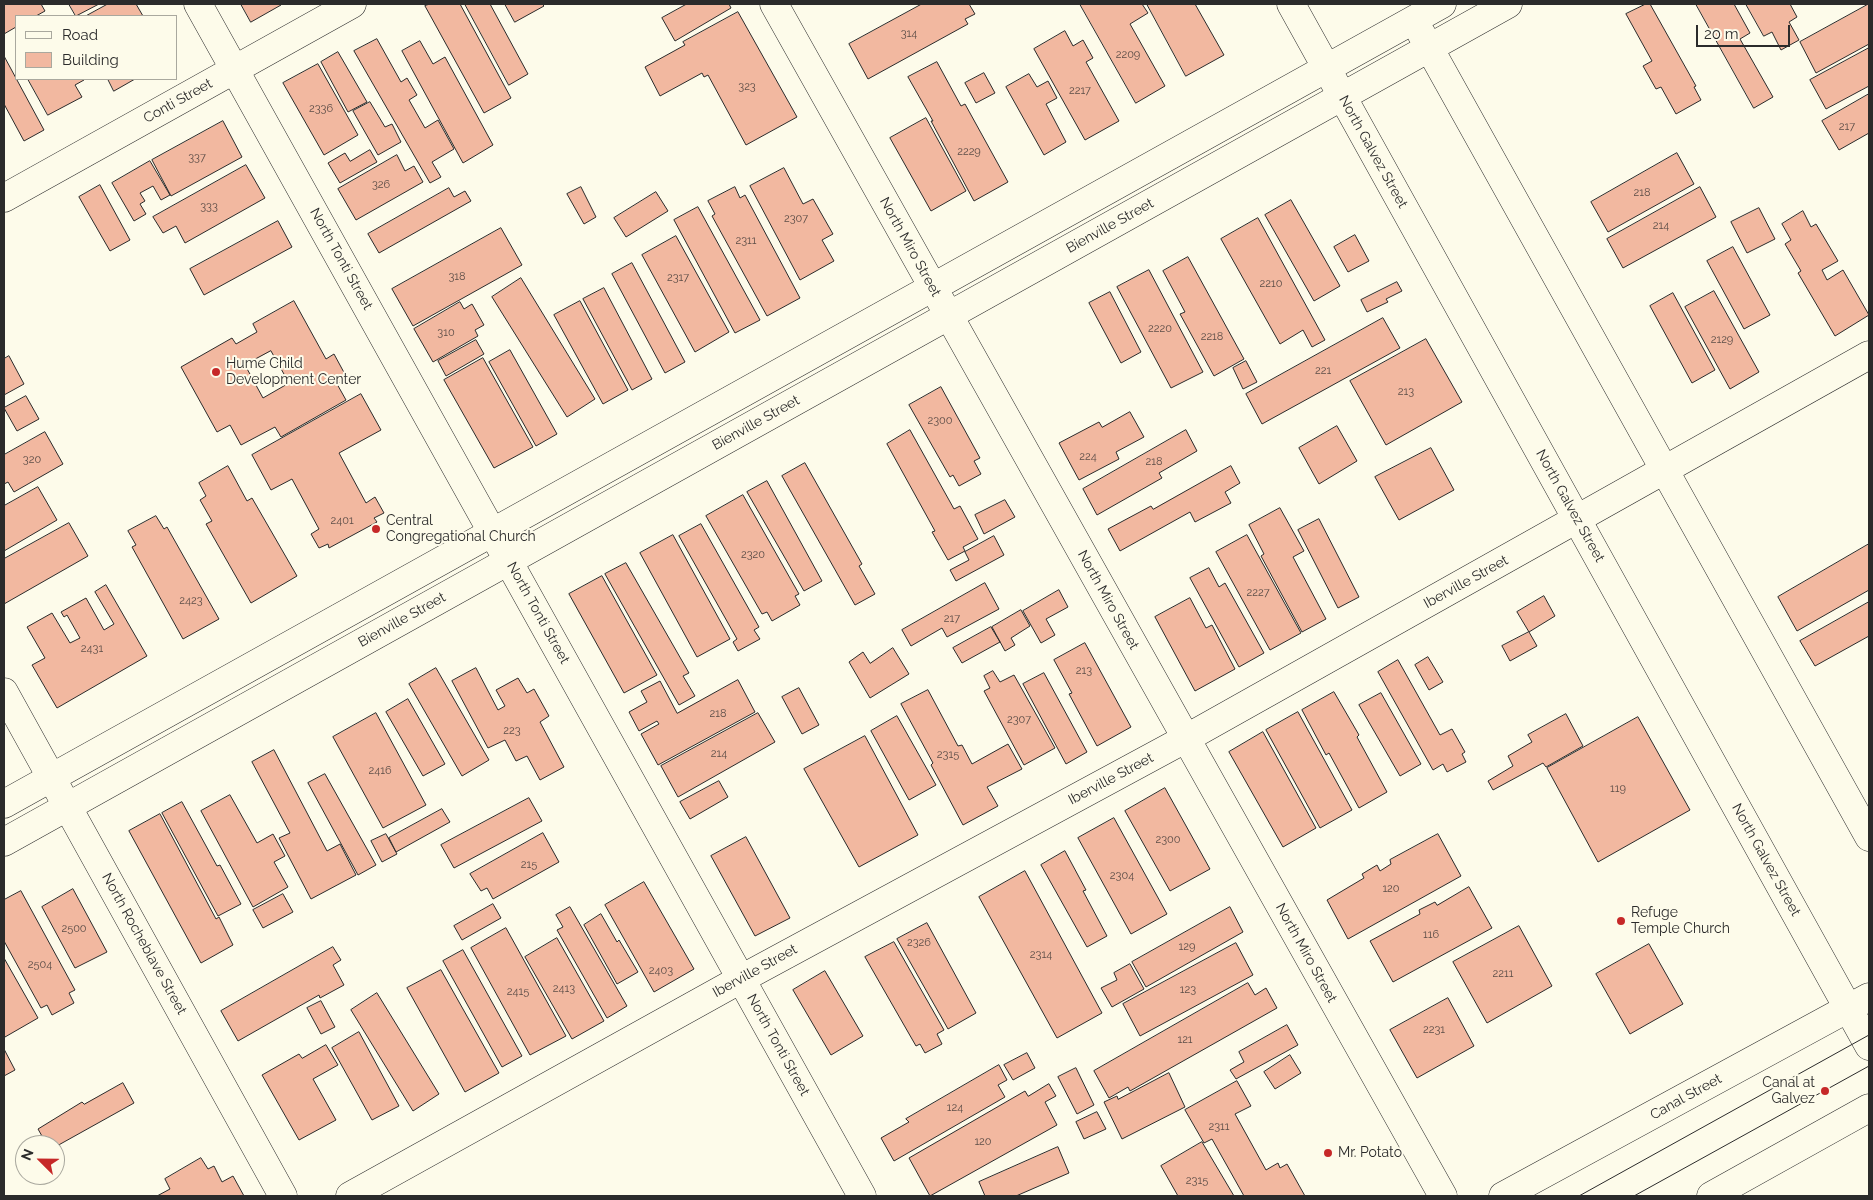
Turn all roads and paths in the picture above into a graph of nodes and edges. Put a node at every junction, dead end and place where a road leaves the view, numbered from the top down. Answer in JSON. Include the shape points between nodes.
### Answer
{"nodes":[{"id":1,"x":198,"y":4,"type":"edge"},
{"id":2,"x":352,"y":4,"type":"edge"},
{"id":3,"x":774,"y":4,"type":"edge"},
{"id":4,"x":1291,"y":4,"type":"edge"},
{"id":5,"x":1442,"y":4,"type":"edge"},
{"id":6,"x":1508,"y":4,"type":"edge"},
{"id":7,"x":1409,"y":12,"type":"edge"},
{"id":8,"x":1430,"y":48,"type":"junction"},
{"id":9,"x":1327,"y":67,"type":"junction"},
{"id":10,"x":235,"y":68,"type":"junction"},
{"id":11,"x":1342,"y":96,"type":"junction"},
{"id":12,"x":4,"y":198,"type":"edge"},
{"id":13,"x":933,"y":287,"type":"junction"},
{"id":14,"x":949,"y":316,"type":"junction"},
{"id":15,"x":1869,"y":355,"type":"edge"},
{"id":16,"x":1663,"y":469,"type":"junction"},
{"id":17,"x":1577,"y":520,"type":"junction"},
{"id":18,"x":493,"y":532,"type":"junction"},
{"id":19,"x":508,"y":560,"type":"junction"},
{"id":20,"x":4,"y":692,"type":"edge"},
{"id":21,"x":1185,"y":738,"type":"junction"},
{"id":22,"x":51,"y":778,"type":"junction"},
{"id":23,"x":4,"y":804,"type":"edge"},
{"id":24,"x":67,"y":806,"type":"junction"},
{"id":25,"x":1869,"y":837,"type":"edge"},
{"id":26,"x":4,"y":842,"type":"edge"},
{"id":27,"x":741,"y":979,"type":"junction"},
{"id":28,"x":1859,"y":1002,"type":"edge"},
{"id":29,"x":1869,"y":1046,"type":"edge"},
{"id":30,"x":1869,"y":1108,"type":"edge"},
{"id":31,"x":1531,"y":1190,"type":"edge"},
{"id":32,"x":283,"y":1196,"type":"edge"},
{"id":33,"x":350,"y":1196,"type":"edge"},
{"id":34,"x":862,"y":1196,"type":"edge"},
{"id":35,"x":1443,"y":1196,"type":"edge"},
{"id":36,"x":1503,"y":1196,"type":"edge"},
{"id":37,"x":1712,"y":1196,"type":"edge"}],
"edges":[{"from":1,"to":10,"type":"street","name":"North Tonti Street"},
{"from":2,"to":10,"type":"street","name":"Conti Street"},
{"from":3,"to":13,"type":"street","name":"North Miro Street"},
{"from":4,"to":9,"type":"street","name":"North Galvez Street"},
{"from":5,"to":7,"type":"street"},
{"from":6,"to":8,"type":"street","name":"Bienville Street"},
{"from":7,"to":8,"type":"street"},
{"from":7,"to":9,"type":"street"},
{"from":8,"to":11,"type":"street","name":"Bienville Street"},
{"from":8,"to":16,"type":"street"},
{"from":9,"to":11,"type":"street","name":"North Galvez Street"},
{"from":9,"to":13,"type":"street"},
{"from":10,"to":12,"type":"street","name":"Conti Street"},
{"from":10,"to":18,"type":"street","name":"North Tonti Street"},
{"from":11,"to":14,"type":"street","name":"Bienville Street"},
{"from":11,"to":17,"type":"street","name":"North Galvez Street"},
{"from":13,"to":14,"type":"street","name":"North Miro Street"},
{"from":13,"to":18,"type":"street"},
{"from":14,"to":19,"type":"street","name":"Bienville Street"},
{"from":14,"to":21,"type":"street","name":"North Miro Street"},
{"from":15,"to":16,"type":"street","name":"Iberville Street"},
{"from":16,"to":17,"type":"street","name":"Iberville Street"},
{"from":16,"to":25,"type":"street"},
{"from":17,"to":21,"type":"street","name":"Iberville Street"},
{"from":17,"to":28,"type":"street","name":"North Galvez Street"},
{"from":18,"to":19,"type":"street","name":"North Tonti Street"},
{"from":18,"to":22,"type":"street"},
{"from":19,"to":24,"type":"street","name":"Bienville Street"},
{"from":19,"to":27,"type":"street","name":"North Tonti Street"},
{"from":20,"to":22,"type":"street","name":"North Rocheblave Street"},
{"from":21,"to":27,"type":"street","name":"Iberville Street"},
{"from":21,"to":35,"type":"street","name":"North Miro Street"},
{"from":22,"to":23,"type":"street"},
{"from":22,"to":24,"type":"street","name":"North Rocheblave Street"},
{"from":24,"to":26,"type":"street","name":"Bienville Street"},
{"from":24,"to":32,"type":"street","name":"North Rocheblave Street"},
{"from":27,"to":33,"type":"street","name":"Iberville Street"},
{"from":27,"to":34,"type":"street","name":"North Tonti Street"},
{"from":28,"to":29,"type":"street","name":"North Galvez Street"},
{"from":28,"to":31,"type":"street","name":"Canal Street"},
{"from":30,"to":37,"type":"street"},
{"from":31,"to":36,"type":"street","name":"Canal Street"}]}
